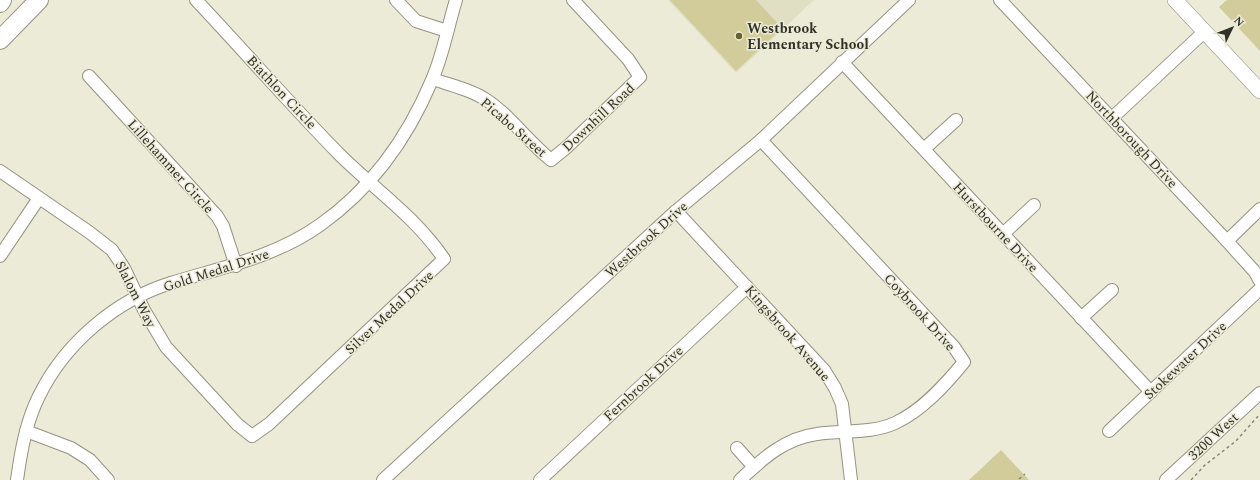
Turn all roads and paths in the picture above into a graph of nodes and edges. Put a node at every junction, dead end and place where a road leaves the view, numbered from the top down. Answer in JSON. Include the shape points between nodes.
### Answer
{"nodes":[{"id":1,"x":2,"y":0,"type":"edge"},
{"id":2,"x":39,"y":0,"type":"edge"},
{"id":3,"x":196,"y":0,"type":"edge"},
{"id":4,"x":396,"y":0,"type":"edge"},
{"id":5,"x":456,"y":0,"type":"edge"},
{"id":6,"x":573,"y":0,"type":"edge"},
{"id":7,"x":909,"y":0,"type":"edge"},
{"id":8,"x":1000,"y":0,"type":"edge"},
{"id":9,"x":1175,"y":0,"type":"edge"},
{"id":10,"x":0,"y":2,"type":"edge"},
{"id":11,"x":447,"y":31,"type":"junction"},
{"id":12,"x":1204,"y":32,"type":"junction"},
{"id":13,"x":0,"y":40,"type":"edge"},
{"id":14,"x":842,"y":62,"type":"junction"},
{"id":15,"x":90,"y":76,"type":"dead end"},
{"id":16,"x":433,"y":79,"type":"junction"},
{"id":17,"x":1260,"y":91,"type":"edge"},
{"id":18,"x":1112,"y":118,"type":"junction"},
{"id":19,"x":956,"y":120,"type":"dead end"},
{"id":20,"x":761,"y":140,"type":"junction"},
{"id":21,"x":924,"y":149,"type":"junction"},
{"id":22,"x":551,"y":160,"type":"joint"},
{"id":23,"x":0,"y":171,"type":"edge"},
{"id":24,"x":369,"y":181,"type":"junction"},
{"id":25,"x":39,"y":198,"type":"junction"},
{"id":26,"x":1034,"y":205,"type":"dead end"},
{"id":27,"x":1260,"y":209,"type":"edge"},
{"id":28,"x":676,"y":211,"type":"junction"},
{"id":29,"x":1003,"y":234,"type":"junction"},
{"id":30,"x":1227,"y":241,"type":"junction"},
{"id":31,"x":0,"y":256,"type":"edge"},
{"id":32,"x":236,"y":266,"type":"junction"},
{"id":33,"x":1260,"y":281,"type":"edge"},
{"id":34,"x":747,"y":287,"type":"junction"},
{"id":35,"x":1260,"y":289,"type":"edge"},
{"id":36,"x":1112,"y":290,"type":"dead end"},
{"id":37,"x":138,"y":298,"type":"junction"},
{"id":38,"x":1081,"y":318,"type":"junction"},
{"id":39,"x":1151,"y":392,"type":"junction"},
{"id":40,"x":1260,"y":393,"type":"edge"},
{"id":41,"x":1260,"y":414,"type":"edge"},
{"id":42,"x":26,"y":431,"type":"junction"},
{"id":43,"x":846,"y":431,"type":"junction"},
{"id":44,"x":1109,"y":431,"type":"dead end"},
{"id":45,"x":252,"y":436,"type":"joint"},
{"id":46,"x":737,"y":448,"type":"dead end"},
{"id":47,"x":754,"y":467,"type":"junction"},
{"id":48,"x":1026,"y":474,"type":"dead end"},
{"id":49,"x":1019,"y":479,"type":"dead end"},
{"id":50,"x":17,"y":480,"type":"edge"},
{"id":51,"x":108,"y":480,"type":"edge"},
{"id":52,"x":383,"y":480,"type":"edge"},
{"id":53,"x":540,"y":480,"type":"edge"},
{"id":54,"x":740,"y":480,"type":"edge"},
{"id":55,"x":851,"y":480,"type":"edge"},
{"id":56,"x":1166,"y":480,"type":"edge"},
{"id":57,"x":1191,"y":480,"type":"edge"}],
"edges":[{"from":1,"to":10,"type":"highway"},
{"from":2,"to":13,"type":"highway"},
{"from":3,"to":24,"type":"street","name":"Biathlon Circle","via":[[340,154]]},
{"from":4,"to":11,"type":"street","via":[[416,21]]},
{"from":5,"to":11,"type":"street","name":"Gold Medal Drive"},
{"from":6,"to":22,"type":"street","name":"Downhill Road","via":[[628,59],[640,77]]},
{"from":7,"to":14,"type":"street","name":"Westbrook Drive"},
{"from":8,"to":18,"type":"street","name":"Northborough Drive"},
{"from":9,"to":12,"type":"main road"},
{"from":11,"to":16,"type":"street","name":"Gold Medal Drive"},
{"from":12,"to":17,"type":"main road"},
{"from":12,"to":18,"type":"street"},
{"from":14,"to":20,"type":"street","name":"Westbrook Drive"},
{"from":14,"to":21,"type":"street","name":"Hurstbourne Drive"},
{"from":15,"to":32,"type":"street","name":"Lillehammer Circle","via":[[217,216],[223,226]]},
{"from":16,"to":22,"type":"street","name":"Picabo Street","via":[[484,98]]},
{"from":16,"to":24,"type":"street","name":"Gold Medal Drive","via":[[411,125]]},
{"from":18,"to":30,"type":"street","name":"Northborough Drive"},
{"from":19,"to":21,"type":"street"},
{"from":20,"to":28,"type":"street","name":"Westbrook Drive"},
{"from":20,"to":43,"type":"street","name":"Coybrook Drive","via":[[954,347],[964,362],[925,402],[896,423],[877,429]]},
{"from":21,"to":29,"type":"street","name":"Hurstbourne Drive"},
{"from":23,"to":25,"type":"street","name":"Slalom Way"},
{"from":24,"to":32,"type":"street","name":"Gold Medal Drive","via":[[320,225],[293,242]]},
{"from":24,"to":45,"type":"street","name":"Silver Medal Drive","via":[[409,218],[434,244],[444,259],[275,418]]},
{"from":25,"to":31,"type":"street"},
{"from":25,"to":37,"type":"street","name":"Slalom Way","via":[[112,250]]},
{"from":26,"to":29,"type":"street"},
{"from":27,"to":30,"type":"street"},
{"from":28,"to":34,"type":"street","name":"Kingsbrook Avenue"},
{"from":28,"to":52,"type":"street","name":"Westbrook Drive"},
{"from":29,"to":38,"type":"street","name":"Hurstbourne Drive"},
{"from":30,"to":33,"type":"street","name":"Northborough Drive"},
{"from":32,"to":37,"type":"street","name":"Gold Medal Drive","via":[[170,284]]},
{"from":34,"to":43,"type":"street","name":"Kingsbrook Avenue","via":[[824,370],[842,404]]},
{"from":34,"to":53,"type":"street","name":"Fernbrook Drive"},
{"from":35,"to":39,"type":"street","name":"Stokewater Drive"},
{"from":36,"to":38,"type":"street"},
{"from":37,"to":42,"type":"street","name":"Gold Medal Drive","via":[[104,318],[69,352],[39,396]]},
{"from":37,"to":45,"type":"street","name":"Slalom Way","via":[[166,347],[237,424]]},
{"from":38,"to":39,"type":"street","name":"Hurstbourne Drive"},
{"from":39,"to":44,"type":"street","name":"Stokewater Drive"},
{"from":40,"to":56,"type":"street","name":"3200 West"},
{"from":41,"to":57,"type":"path","via":[[1236,441],[1205,465]]},
{"from":42,"to":50,"type":"street","name":"Gold Medal Drive"},
{"from":42,"to":51,"type":"street","via":[[71,448],[90,460]]},
{"from":43,"to":47,"type":"street","name":"Coybrook Drive","via":[[799,438],[769,454]]},
{"from":43,"to":55,"type":"street","name":"Kingsbrook Avenue"},
{"from":46,"to":47,"type":"street"},
{"from":47,"to":54,"type":"street","name":"Coybrook Drive"},
{"from":48,"to":49,"type":"path"}]}
